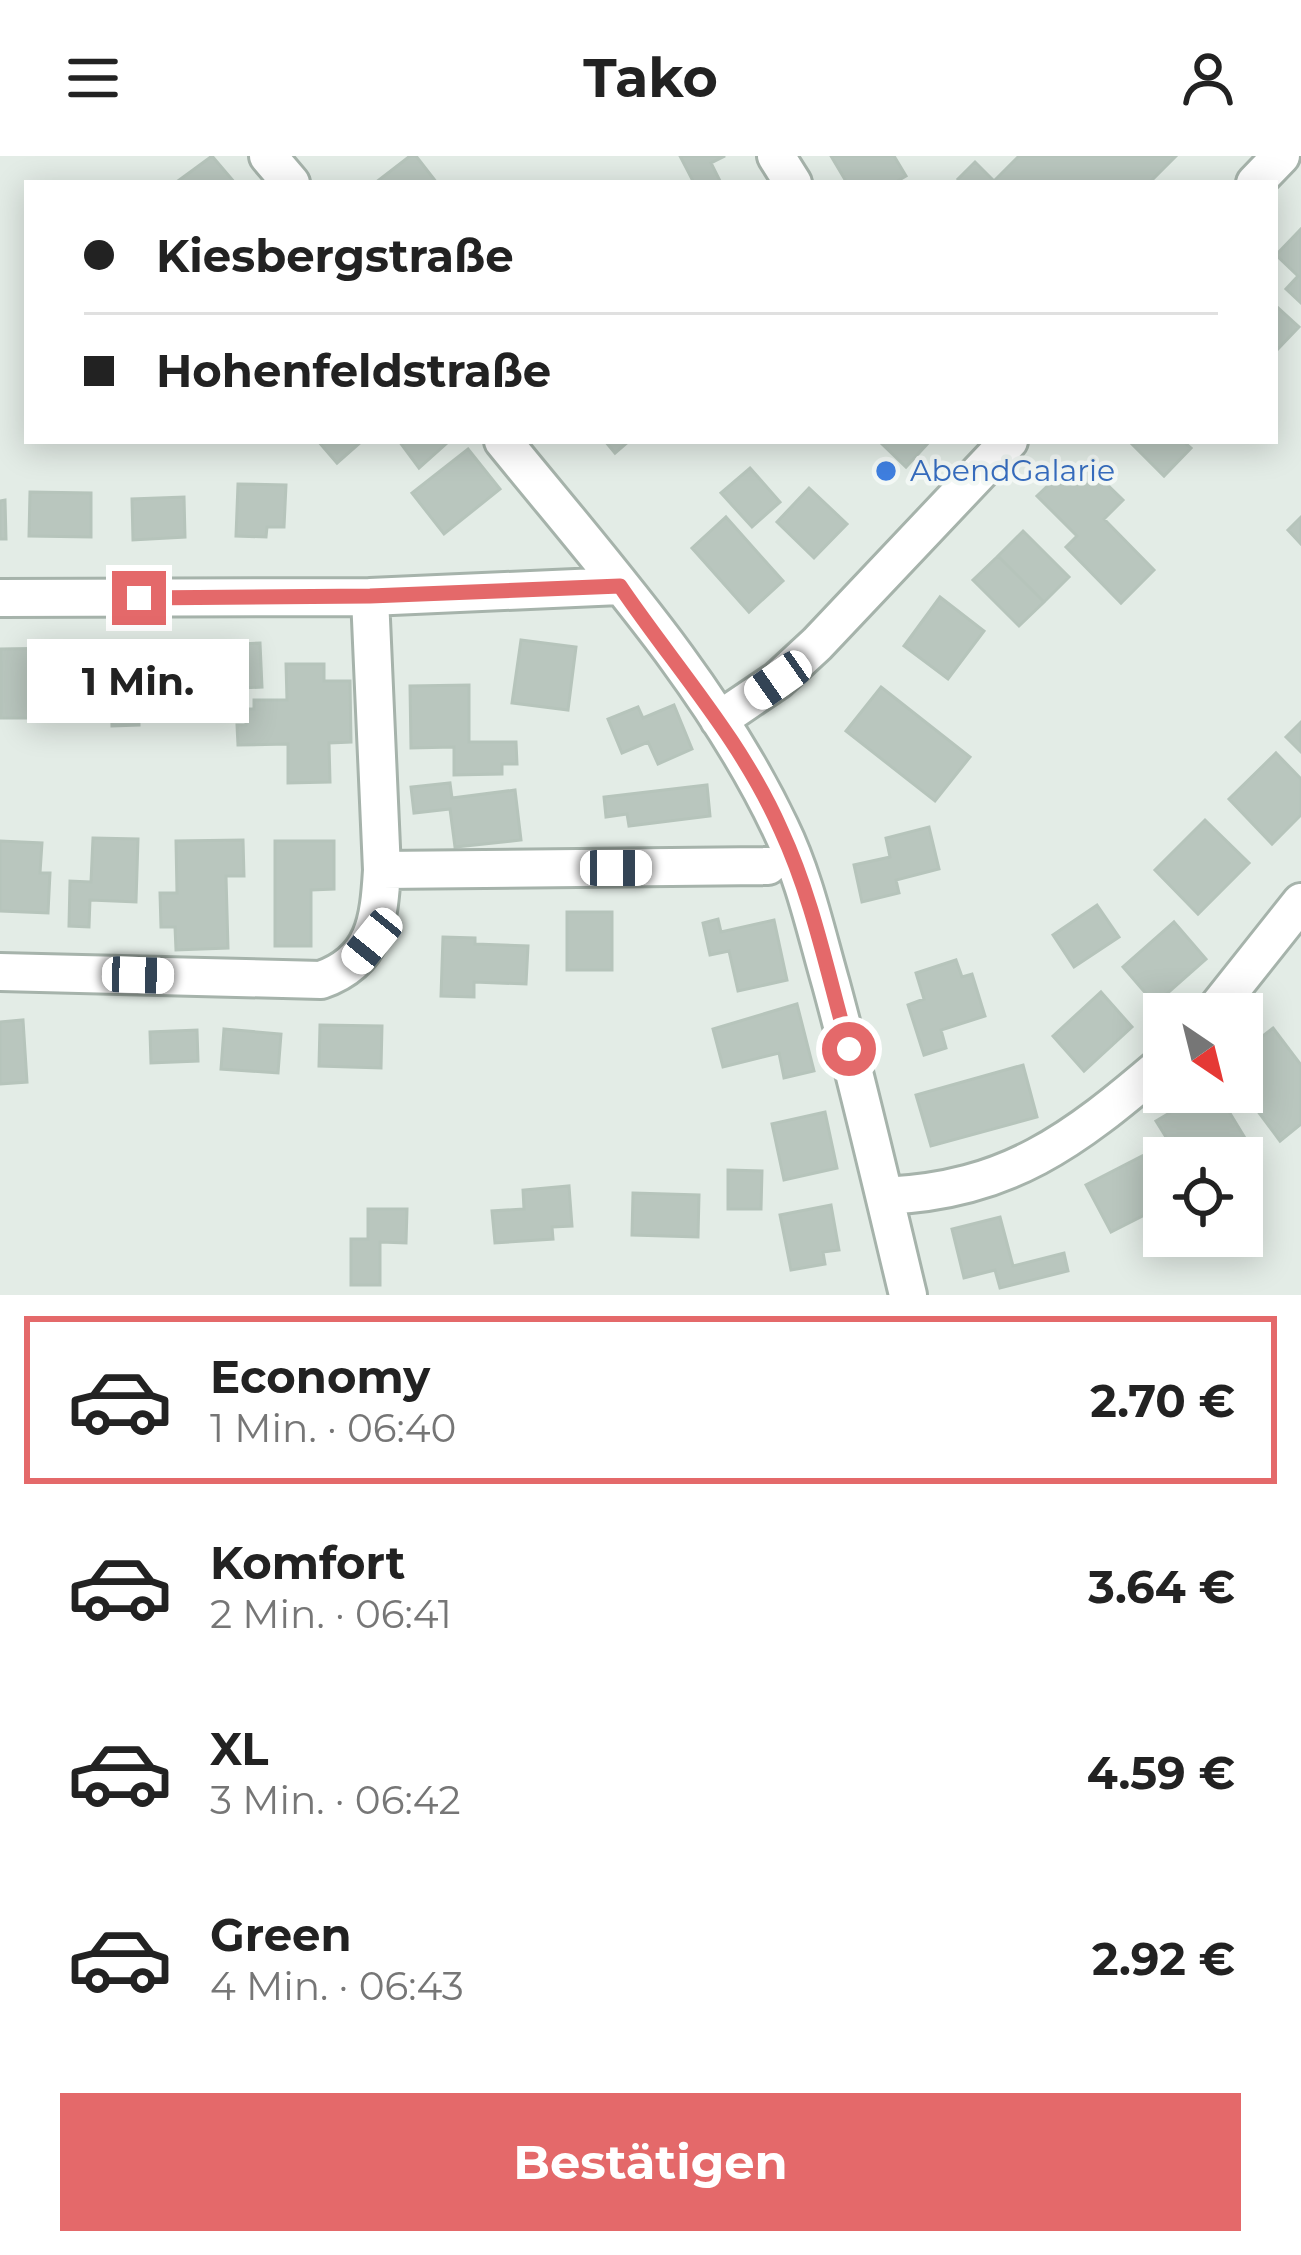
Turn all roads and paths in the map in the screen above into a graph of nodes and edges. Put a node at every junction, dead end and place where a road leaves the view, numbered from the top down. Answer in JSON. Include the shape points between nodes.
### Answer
{"nodes":[{"id":1,"x":268,"y":156,"type":"edge"},
{"id":2,"x":1281,"y":156,"type":"edge"},
{"id":3,"x":288,"y":180,"type":"edge"},
{"id":4,"x":1258,"y":180,"type":"edge"},
{"id":5,"x":505,"y":444,"type":"edge"},
{"id":6,"x":996,"y":446,"type":"edge"},
{"id":7,"x":620,"y":586,"type":"junction"},
{"id":8,"x":370,"y":596,"type":"junction"},
{"id":9,"x":0,"y":598,"type":"edge"},
{"id":10,"x":719,"y":720,"type":"junction"},
{"id":11,"x":769,"y":866,"type":"dead end"},
{"id":12,"x":382,"y":870,"type":"junction"},
{"id":13,"x":1301,"y":902,"type":"edge"},
{"id":14,"x":0,"y":972,"type":"edge"},
{"id":15,"x":1230,"y":993,"type":"edge"},
{"id":16,"x":1143,"y":1081,"type":"edge"},
{"id":17,"x":884,"y":1196,"type":"junction"},
{"id":18,"x":908,"y":1295,"type":"edge"}],
"edges":[{"from":1,"to":3,"type":"street"},
{"from":2,"to":4,"type":"street"},
{"from":5,"to":7,"type":"street"},
{"from":6,"to":10,"type":"street","via":[[817,644]]},
{"from":7,"to":8,"type":"street"},
{"from":7,"to":10,"type":"street"},
{"from":8,"to":9,"type":"street"},
{"from":8,"to":12,"type":"street"},
{"from":10,"to":17,"type":"street","via":[[800,878]]},
{"from":11,"to":12,"type":"street"},
{"from":12,"to":14,"type":"street","via":[[372,941],[356,962],[321,980]]},
{"from":13,"to":15,"type":"street"},
{"from":16,"to":17,"type":"street","via":[[1093,1124],[995,1177]]},
{"from":17,"to":18,"type":"street"}]}
